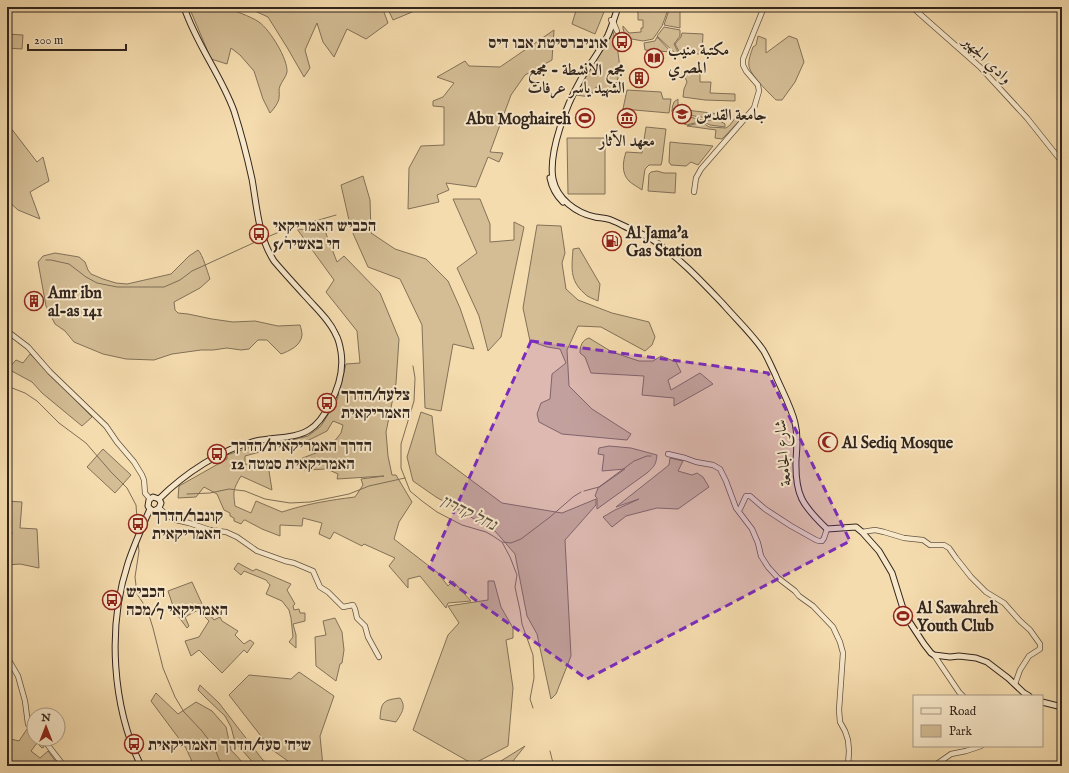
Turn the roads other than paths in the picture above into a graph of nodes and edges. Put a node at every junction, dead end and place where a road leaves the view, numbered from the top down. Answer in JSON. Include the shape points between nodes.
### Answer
{"nodes":[{"id":1,"x":184,"y":7,"type":"edge"},
{"id":2,"x":615,"y":7,"type":"edge"},
{"id":3,"x":618,"y":7,"type":"edge"},
{"id":4,"x":764,"y":7,"type":"edge"},
{"id":5,"x":912,"y":7,"type":"edge"},
{"id":6,"x":612,"y":22,"type":"junction"},
{"id":7,"x":1062,"y":162,"type":"edge"},
{"id":8,"x":694,"y":192,"type":"dead end"},
{"id":9,"x":7,"y":331,"type":"edge"},
{"id":10,"x":668,"y":454,"type":"dead end"},
{"id":11,"x":150,"y":499,"type":"junction"},
{"id":12,"x":159,"y":499,"type":"junction"},
{"id":13,"x":159,"y":508,"type":"junction"},
{"id":14,"x":150,"y":510,"type":"junction"},
{"id":15,"x":738,"y":510,"type":"junction"},
{"id":16,"x":826,"y":529,"type":"junction"},
{"id":17,"x":862,"y":532,"type":"junction"},
{"id":18,"x":934,"y":655,"type":"junction"},
{"id":19,"x":7,"y":657,"type":"edge"},
{"id":20,"x":379,"y":657,"type":"dead end"},
{"id":21,"x":1015,"y":684,"type":"junction"},
{"id":22,"x":962,"y":695,"type":"edge"},
{"id":23,"x":1027,"y":695,"type":"edge"},
{"id":24,"x":1043,"y":702,"type":"edge"},
{"id":25,"x":1062,"y":707,"type":"edge"},
{"id":26,"x":26,"y":709,"type":"edge"},
{"id":27,"x":49,"y":747,"type":"edge"},
{"id":28,"x":978,"y":747,"type":"edge"},
{"id":29,"x":64,"y":766,"type":"edge"},
{"id":30,"x":141,"y":766,"type":"edge"},
{"id":31,"x":848,"y":766,"type":"edge"},
{"id":32,"x":934,"y":766,"type":"edge"}],
"edges":[{"from":1,"to":12,"type":"main road","via":[[196,37],[234,112],[250,169],[259,223],[268,250],[327,321],[340,345],[342,360],[337,391],[324,415],[309,430],[297,435],[248,443],[224,452],[177,482]]},
{"from":2,"to":6,"type":"main road"},
{"from":3,"to":6,"type":"main road"},
{"from":4,"to":8,"type":"street","via":[[743,59],[746,71],[758,85],[754,108],[701,169],[696,178]]},
{"from":5,"to":7,"type":"street","name":"وادي الجهير","via":[[980,67],[1027,118]]},
{"from":6,"to":16,"type":"main road","name":"شارع الجامعة","via":[[573,88],[552,150],[549,165],[551,184],[558,197],[574,212],[616,223],[652,239],[685,264],[763,350],[790,407],[797,429],[798,492],[811,514]]},
{"from":9,"to":11,"type":"street","via":[[28,347],[106,426],[142,475],[145,493]]},
{"from":10,"to":15,"type":"street","via":[[720,469]]},
{"from":11,"to":12,"type":"main road"},
{"from":11,"to":14,"type":"main road"},
{"from":12,"to":13,"type":"main road"},
{"from":13,"to":14,"type":"main road"},
{"from":13,"to":20,"type":"street","via":[[171,518],[210,530],[226,532],[258,551],[313,571],[320,587],[343,607],[353,605],[357,618],[365,626]]},
{"from":14,"to":30,"type":"main road","via":[[128,564],[119,602],[116,634],[120,705],[129,738]]},
{"from":15,"to":16,"type":"street","via":[[746,496],[750,496],[791,526],[820,541],[824,538]]},
{"from":15,"to":31,"type":"street","via":[[752,529],[768,567],[813,606],[836,632],[843,653],[840,722],[848,740]]},
{"from":16,"to":17,"type":"main road","via":[[856,527]]},
{"from":17,"to":18,"type":"main road","via":[[892,573],[905,615]]},
{"from":17,"to":21,"type":"street","via":[[875,530],[949,548],[986,592],[1004,603],[1040,644],[1040,649],[1029,656],[1020,670]]},
{"from":18,"to":21,"type":"main road","via":[[976,658],[996,668]]},
{"from":18,"to":22,"type":"street"},
{"from":19,"to":26,"type":"street","via":[[18,676]]},
{"from":21,"to":23,"type":"main road"},
{"from":24,"to":25,"type":"main road"},
{"from":27,"to":29,"type":"street"},
{"from":28,"to":32,"type":"street","via":[[951,754]]}]}
